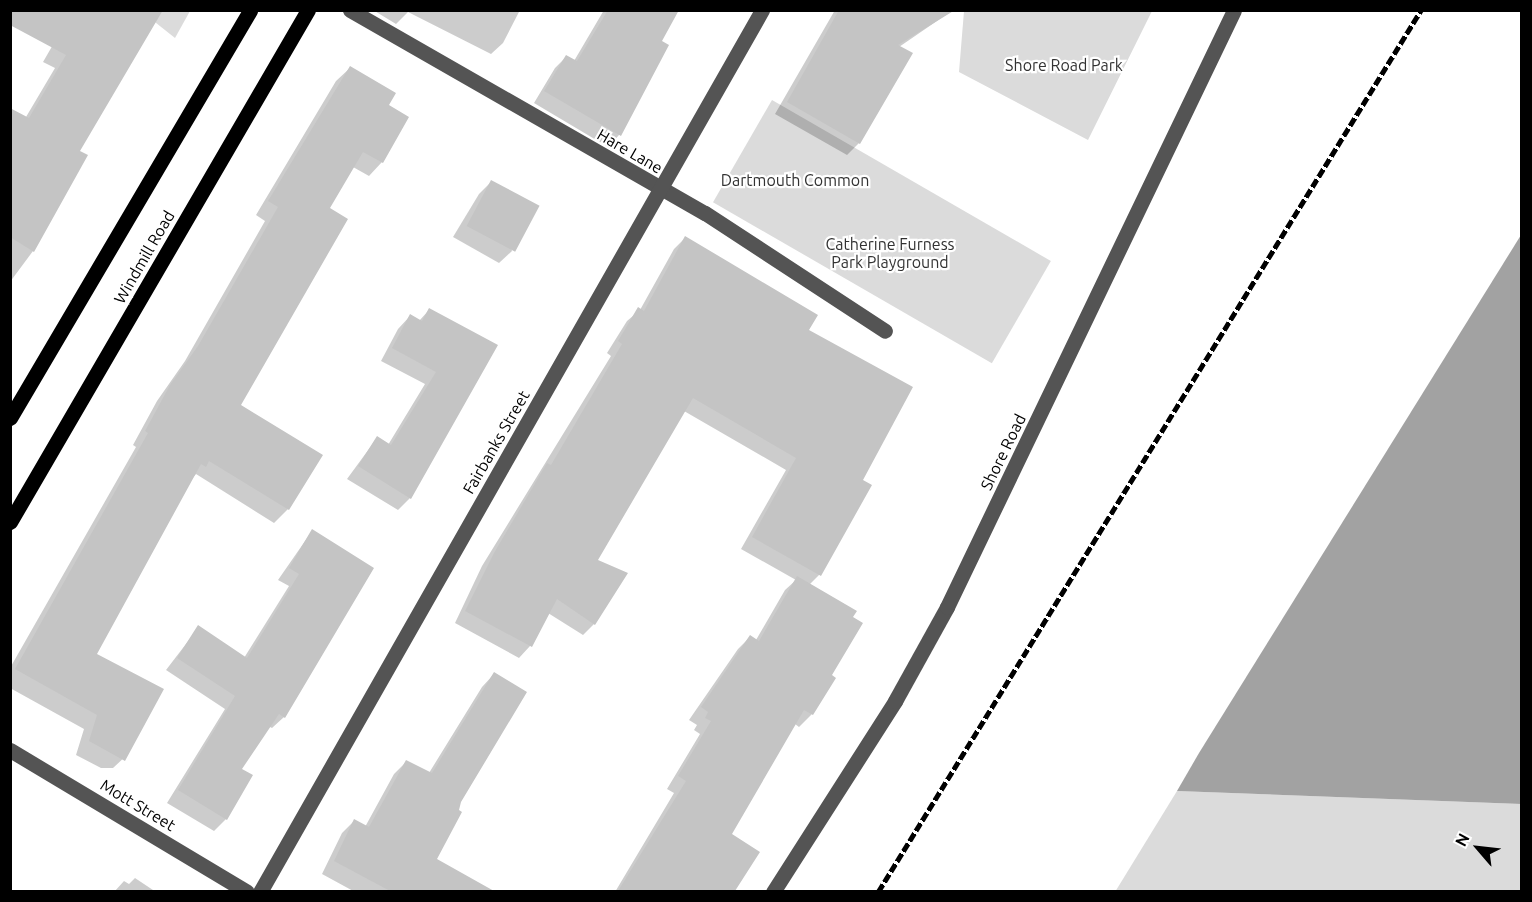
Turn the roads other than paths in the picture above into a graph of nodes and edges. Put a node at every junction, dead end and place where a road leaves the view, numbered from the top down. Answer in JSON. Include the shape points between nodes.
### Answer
{"nodes":[{"id":1,"x":250,"y":10,"type":"edge"},
{"id":2,"x":308,"y":10,"type":"edge"},
{"id":3,"x":350,"y":10,"type":"edge"},
{"id":4,"x":762,"y":10,"type":"edge"},
{"id":5,"x":1233,"y":10,"type":"edge"},
{"id":6,"x":661,"y":190,"type":"junction"},
{"id":7,"x":885,"y":331,"type":"dead end"},
{"id":8,"x":10,"y":418,"type":"edge"},
{"id":9,"x":10,"y":522,"type":"edge"},
{"id":10,"x":10,"y":750,"type":"edge"},
{"id":11,"x":246,"y":891,"type":"edge"},
{"id":12,"x":260,"y":891,"type":"edge"},
{"id":13,"x":772,"y":891,"type":"edge"}],
"edges":[{"from":1,"to":8,"type":"main road","name":"Windmill Road"},
{"from":2,"to":9,"type":"main road","name":"Windmill Road"},
{"from":3,"to":6,"type":"street","name":"Hare Lane"},
{"from":4,"to":6,"type":"street","name":"Fairbanks Street"},
{"from":5,"to":13,"type":"street","name":"Shore Road","via":[[947,607],[895,701]]},
{"from":6,"to":7,"type":"street","name":"Hare Lane","via":[[705,213]]},
{"from":6,"to":12,"type":"street","name":"Fairbanks Street"},
{"from":10,"to":11,"type":"street","name":"Mott Street"}]}
